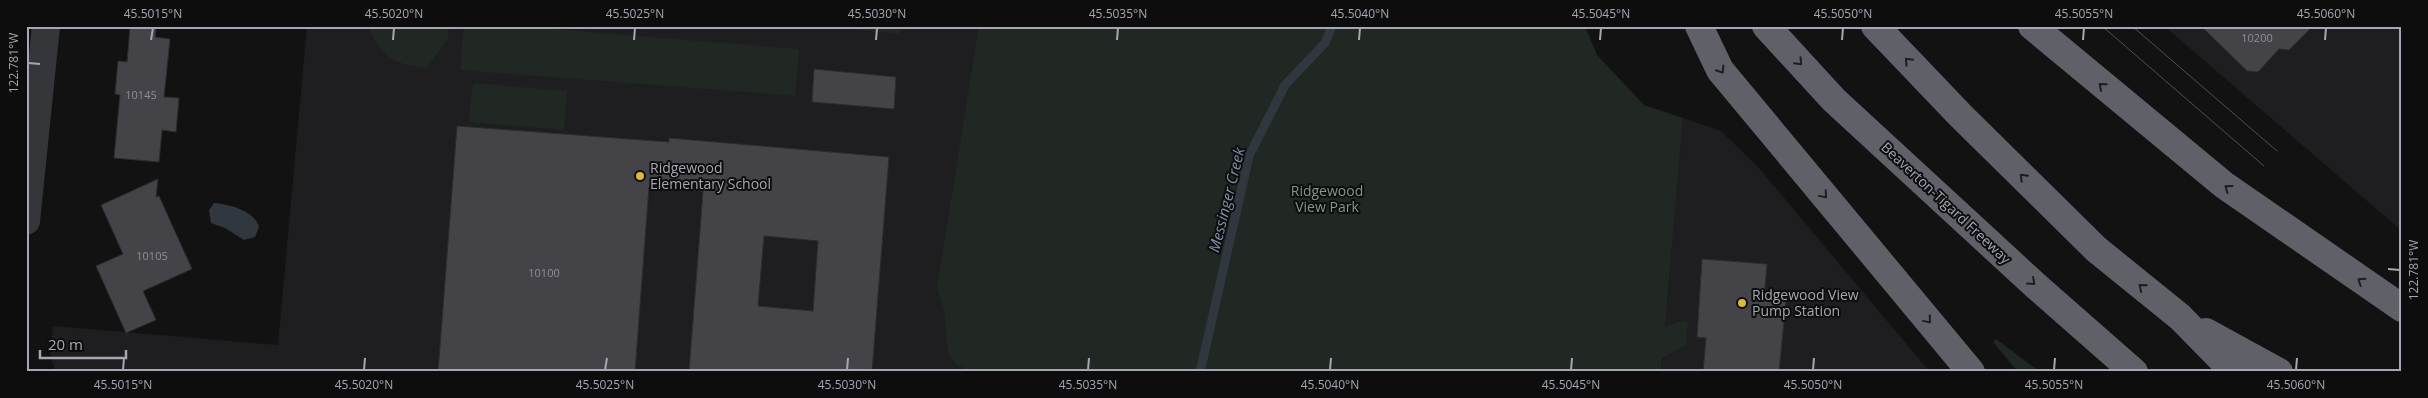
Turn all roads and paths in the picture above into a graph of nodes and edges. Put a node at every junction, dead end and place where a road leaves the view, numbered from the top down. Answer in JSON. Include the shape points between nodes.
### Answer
{"nodes":[{"id":1,"x":46,"y":26,"type":"edge"},
{"id":2,"x":1699,"y":26,"type":"edge"},
{"id":3,"x":1766,"y":26,"type":"edge"},
{"id":4,"x":1875,"y":26,"type":"edge"},
{"id":5,"x":2032,"y":26,"type":"edge"},
{"id":6,"x":26,"y":221,"type":"edge"},
{"id":7,"x":2402,"y":308,"type":"edge"},
{"id":8,"x":2180,"y":318,"type":"junction"},
{"id":9,"x":1971,"y":372,"type":"edge"},
{"id":10,"x":2134,"y":372,"type":"edge"},
{"id":11,"x":2234,"y":372,"type":"edge"},
{"id":12,"x":2279,"y":372,"type":"edge"}],
"edges":[{"from":1,"to":6,"type":"street"},
{"from":2,"to":9,"type":"highway","one_way":true,"via":[[1720,70]]},
{"from":3,"to":10,"type":"highway","name":"Beaverton-Tigard Freeway","one_way":true,"via":[[1834,100]]},
{"from":8,"to":4,"type":"highway","one_way":true,"via":[[2096,249]]},
{"from":7,"to":5,"type":"highway","one_way":true,"via":[[2224,185]]},
{"from":8,"to":11,"type":"highway"},
{"from":8,"to":12,"type":"highway"}]}
